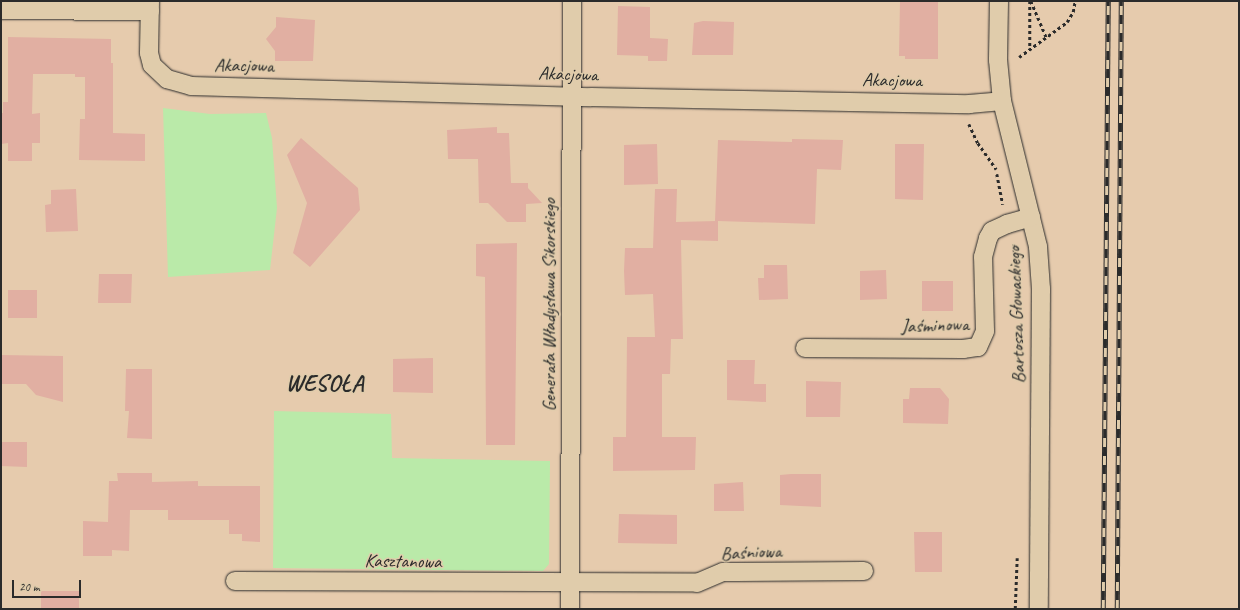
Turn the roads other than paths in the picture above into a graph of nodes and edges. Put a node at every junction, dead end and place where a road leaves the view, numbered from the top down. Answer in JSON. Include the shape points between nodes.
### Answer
{"nodes":[{"id":1,"x":572,"y":1,"type":"edge"},
{"id":2,"x":999,"y":1,"type":"edge"},
{"id":3,"x":150,"y":6,"type":"edge"},
{"id":4,"x":1,"y":10,"type":"edge"},
{"id":5,"x":572,"y":96,"type":"junction"},
{"id":6,"x":1002,"y":101,"type":"junction"},
{"id":7,"x":1031,"y":217,"type":"junction"},
{"id":8,"x":806,"y":348,"type":"dead end"},
{"id":9,"x":864,"y":571,"type":"dead end"},
{"id":10,"x":235,"y":581,"type":"dead end"},
{"id":11,"x":571,"y":584,"type":"junction"},
{"id":12,"x":570,"y":609,"type":"edge"},
{"id":13,"x":1039,"y":609,"type":"edge"}],
"edges":[{"from":1,"to":5,"type":"street","name":"Generała Władysława Sikorskiego"},
{"from":2,"to":6,"type":"street","name":"Bartosza Głowackiego","via":[[998,60]]},
{"from":3,"to":4,"type":"street"},
{"from":3,"to":5,"type":"street","name":"Akacjowa","via":[[149,53],[152,65],[160,75],[192,86]]},
{"from":5,"to":6,"type":"street","name":"Akacjowa","via":[[969,104]]},
{"from":5,"to":11,"type":"street","name":"Generała Władysława Sikorskiego"},
{"from":6,"to":7,"type":"street","name":"Bartosza Głowackiego"},
{"from":7,"to":8,"type":"street","name":"Jaśminowa","via":[[992,231],[985,250],[985,331],[978,347]]},
{"from":7,"to":13,"type":"street","name":"Bartosza Głowackiego","via":[[1038,247],[1041,289]]},
{"from":9,"to":11,"type":"street","name":"Baśniowa","via":[[723,572],[697,583]]},
{"from":10,"to":11,"type":"street","name":"Kasztanowa"},
{"from":11,"to":12,"type":"street","name":"Generała Władysława Sikorskiego"}]}
